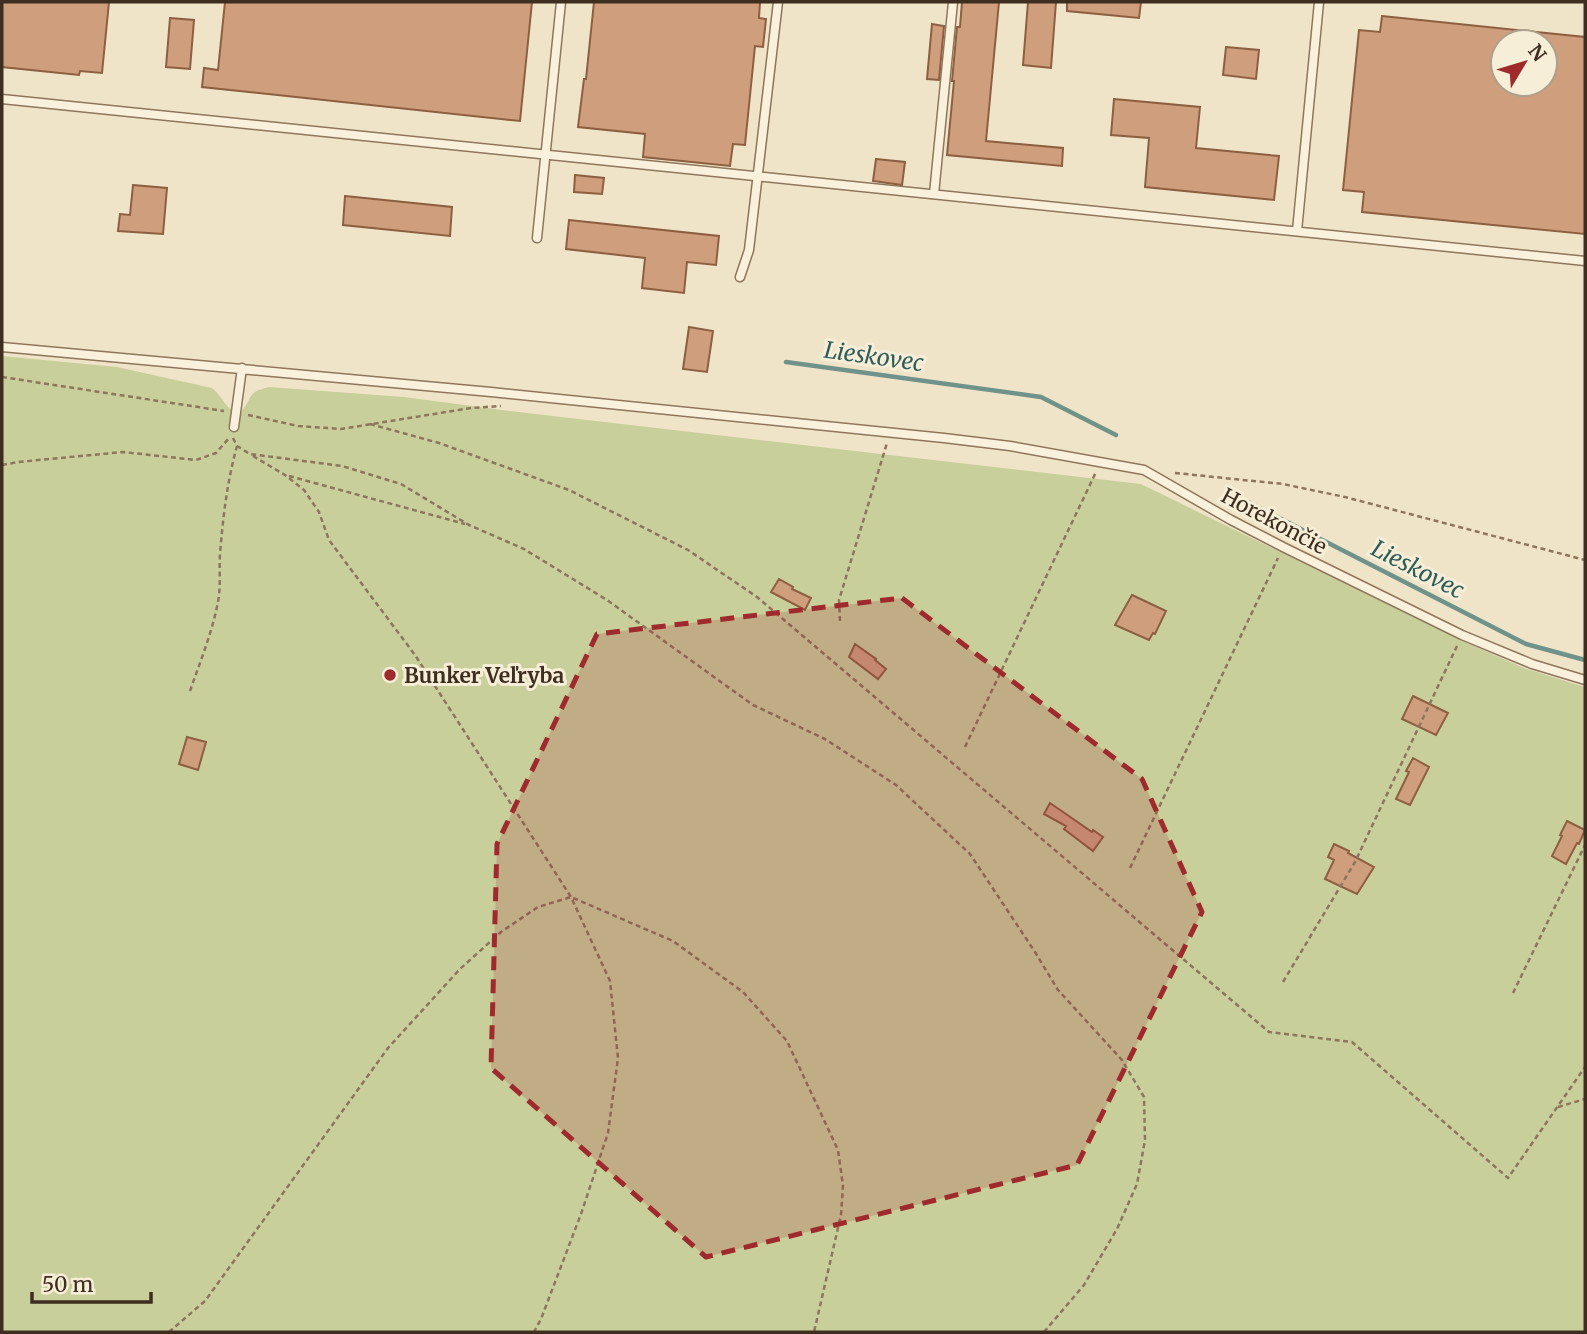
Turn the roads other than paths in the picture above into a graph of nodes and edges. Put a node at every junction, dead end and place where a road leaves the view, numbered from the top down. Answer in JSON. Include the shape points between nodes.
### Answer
{"nodes":[{"id":1,"x":561,"y":2,"type":"edge"},
{"id":2,"x":778,"y":2,"type":"edge"},
{"id":3,"x":953,"y":2,"type":"edge"},
{"id":4,"x":1319,"y":2,"type":"edge"},
{"id":5,"x":2,"y":99,"type":"edge"},
{"id":6,"x":545,"y":154,"type":"junction"},
{"id":7,"x":759,"y":176,"type":"junction"},
{"id":8,"x":934,"y":194,"type":"junction"},
{"id":9,"x":1297,"y":231,"type":"junction"},
{"id":10,"x":537,"y":238,"type":"dead end"},
{"id":11,"x":1585,"y":261,"type":"edge"},
{"id":12,"x":740,"y":277,"type":"dead end"},
{"id":13,"x":2,"y":347,"type":"edge"},
{"id":14,"x":242,"y":369,"type":"junction"},
{"id":15,"x":234,"y":427,"type":"dead end"},
{"id":16,"x":1585,"y":680,"type":"edge"}],
"edges":[{"from":1,"to":6,"type":"lane"},
{"from":2,"to":7,"type":"lane"},
{"from":3,"to":8,"type":"lane"},
{"from":4,"to":9,"type":"lane"},
{"from":5,"to":6,"type":"lane"},
{"from":6,"to":7,"type":"lane"},
{"from":6,"to":10,"type":"lane"},
{"from":7,"to":8,"type":"lane"},
{"from":7,"to":12,"type":"lane","via":[[749,250]]},
{"from":8,"to":9,"type":"lane"},
{"from":9,"to":11,"type":"lane"},
{"from":13,"to":14,"type":"lane","name":"Horekončie"},
{"from":14,"to":15,"type":"lane"},
{"from":14,"to":16,"type":"lane","name":"Horekončie","via":[[1010,446],[1144,470],[1273,542],[1462,635]]}]}
